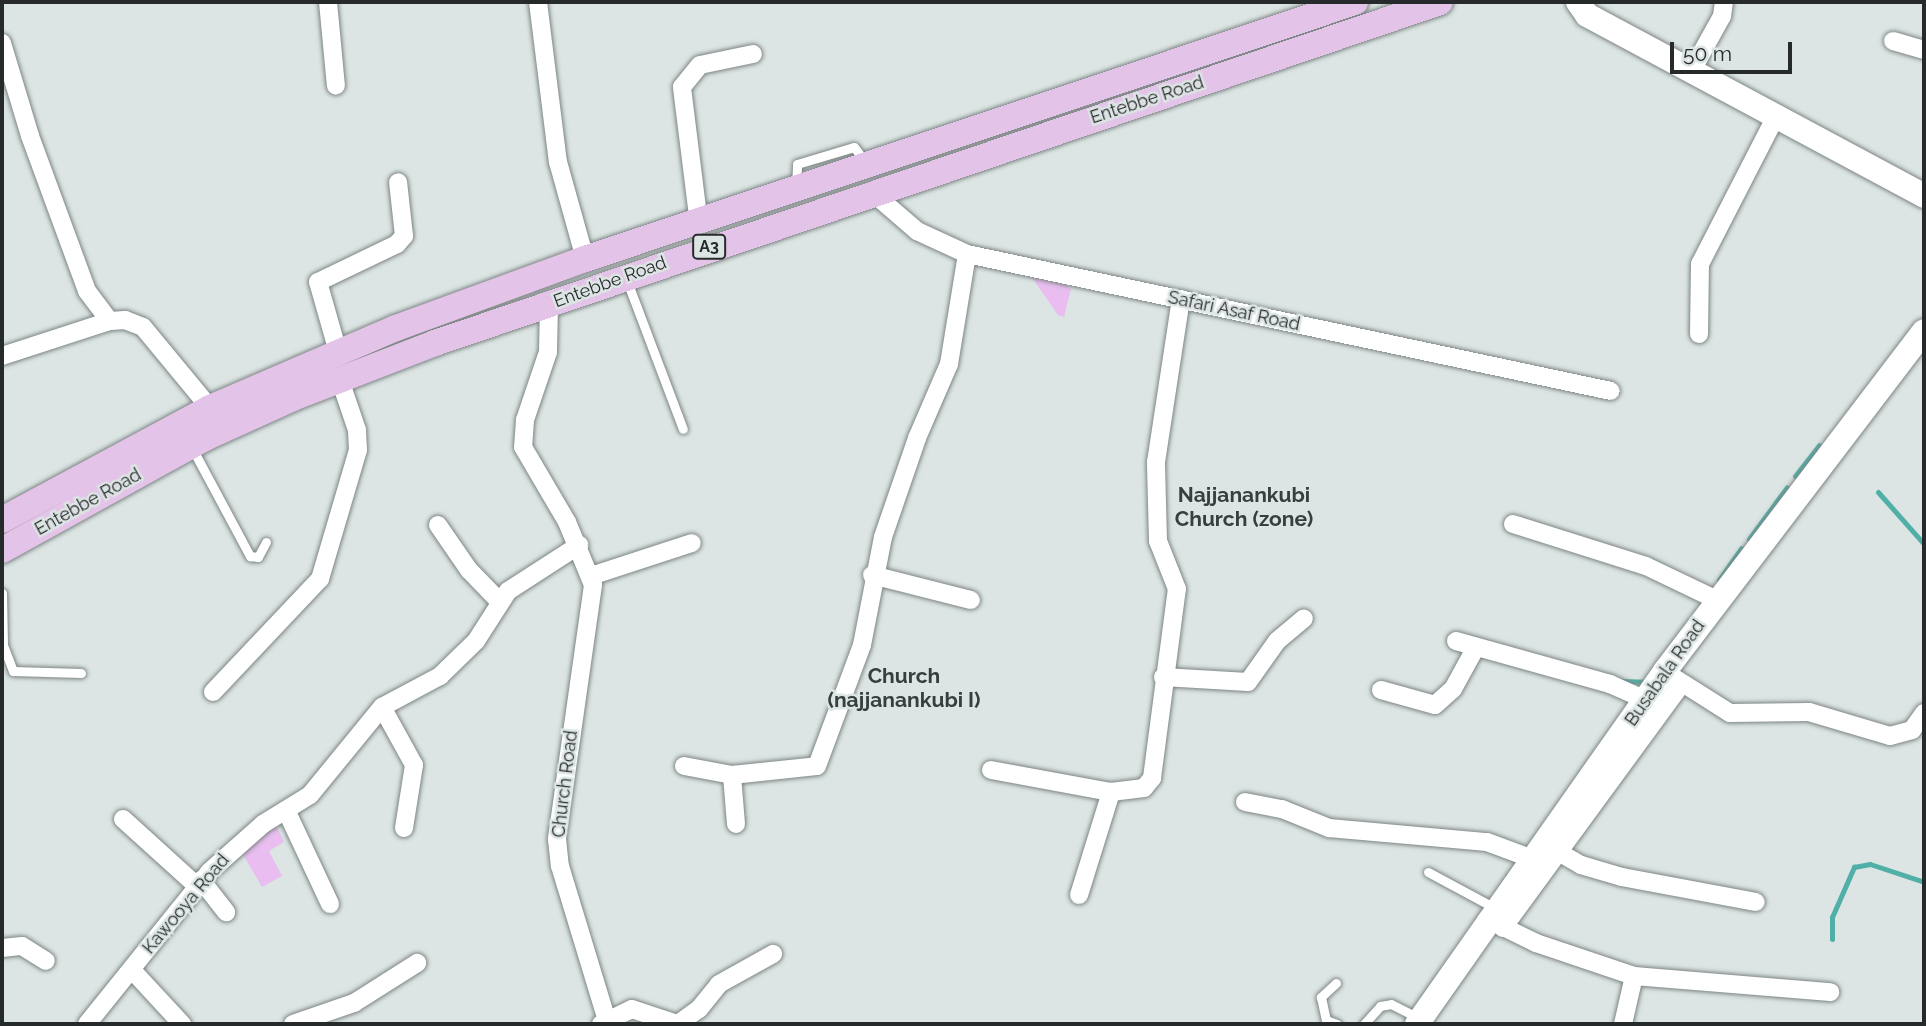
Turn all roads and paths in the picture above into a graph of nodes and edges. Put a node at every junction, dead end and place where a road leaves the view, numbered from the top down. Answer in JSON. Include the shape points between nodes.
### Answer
{"nodes":[{"id":1,"x":328,"y":2,"type":"edge"},
{"id":2,"x":538,"y":2,"type":"edge"},
{"id":3,"x":1355,"y":2,"type":"edge"},
{"id":4,"x":1440,"y":2,"type":"edge"},
{"id":5,"x":1578,"y":2,"type":"edge"},
{"id":6,"x":1724,"y":2,"type":"edge"},
{"id":7,"x":1893,"y":41,"type":"dead end"},
{"id":8,"x":2,"y":43,"type":"edge"},
{"id":9,"x":1924,"y":50,"type":"edge"},
{"id":10,"x":753,"y":54,"type":"dead end"},
{"id":11,"x":1692,"y":70,"type":"junction"},
{"id":12,"x":336,"y":86,"type":"dead end"},
{"id":13,"x":1777,"y":114,"type":"junction"},
{"id":14,"x":871,"y":180,"type":"junction"},
{"id":15,"x":398,"y":182,"type":"dead end"},
{"id":16,"x":1924,"y":196,"type":"edge"},
{"id":17,"x":699,"y":224,"type":"junction"},
{"id":18,"x":967,"y":254,"type":"junction"},
{"id":19,"x":585,"y":259,"type":"junction"},
{"id":20,"x":625,"y":276,"type":"junction"},
{"id":21,"x":1181,"y":299,"type":"junction"},
{"id":22,"x":549,"y":304,"type":"junction"},
{"id":23,"x":110,"y":321,"type":"junction"},
{"id":24,"x":1699,"y":334,"type":"dead end"},
{"id":25,"x":1922,"y":339,"type":"edge"},
{"id":26,"x":338,"y":352,"type":"junction"},
{"id":27,"x":2,"y":356,"type":"edge"},
{"id":28,"x":340,"y":380,"type":"junction"},
{"id":29,"x":1611,"y":391,"type":"dead end"},
{"id":30,"x":210,"y":408,"type":"junction"},
{"id":31,"x":682,"y":429,"type":"dead end"},
{"id":32,"x":192,"y":446,"type":"junction"},
{"id":33,"x":2,"y":520,"type":"edge"},
{"id":34,"x":1513,"y":524,"type":"dead end"},
{"id":35,"x":438,"y":525,"type":"dead end"},
{"id":36,"x":266,"y":542,"type":"dead end"},
{"id":37,"x":692,"y":543,"type":"dead end"},
{"id":38,"x":579,"y":545,"type":"junction"},
{"id":39,"x":2,"y":551,"type":"edge"},
{"id":40,"x":873,"y":575,"type":"junction"},
{"id":41,"x":591,"y":576,"type":"junction"},
{"id":42,"x":2,"y":593,"type":"edge"},
{"id":43,"x":971,"y":600,"type":"dead end"},
{"id":44,"x":1717,"y":600,"type":"junction"},
{"id":45,"x":499,"y":601,"type":"junction"},
{"id":46,"x":1304,"y":618,"type":"dead end"},
{"id":47,"x":1457,"y":641,"type":"dead end"},
{"id":48,"x":1476,"y":647,"type":"junction"},
{"id":49,"x":80,"y":673,"type":"dead end"},
{"id":50,"x":1163,"y":677,"type":"junction"},
{"id":51,"x":1673,"y":677,"type":"junction"},
{"id":52,"x":1381,"y":690,"type":"dead end"},
{"id":53,"x":212,"y":692,"type":"dead end"},
{"id":54,"x":1646,"y":700,"type":"junction"},
{"id":55,"x":382,"y":707,"type":"junction"},
{"id":56,"x":1924,"y":713,"type":"edge"},
{"id":57,"x":684,"y":766,"type":"dead end"},
{"id":58,"x":991,"y":771,"type":"dead end"},
{"id":59,"x":732,"y":775,"type":"junction"},
{"id":60,"x":1111,"y":792,"type":"junction"},
{"id":61,"x":1245,"y":802,"type":"dead end"},
{"id":62,"x":286,"y":810,"type":"junction"},
{"id":63,"x":123,"y":819,"type":"dead end"},
{"id":64,"x":736,"y":824,"type":"dead end"},
{"id":65,"x":404,"y":828,"type":"dead end"},
{"id":66,"x":1555,"y":850,"type":"junction"},
{"id":67,"x":1530,"y":858,"type":"junction"},
{"id":68,"x":1428,"y":872,"type":"dead end"},
{"id":69,"x":199,"y":883,"type":"junction"},
{"id":70,"x":1079,"y":895,"type":"dead end"},
{"id":71,"x":1756,"y":902,"type":"dead end"},
{"id":72,"x":330,"y":904,"type":"dead end"},
{"id":73,"x":226,"y":912,"type":"dead end"},
{"id":74,"x":1495,"y":918,"type":"junction"},
{"id":75,"x":2,"y":948,"type":"edge"},
{"id":76,"x":773,"y":954,"type":"dead end"},
{"id":77,"x":46,"y":961,"type":"dead end"},
{"id":78,"x":418,"y":963,"type":"dead end"},
{"id":79,"x":132,"y":970,"type":"junction"},
{"id":80,"x":1634,"y":976,"type":"junction"},
{"id":81,"x":1336,"y":983,"type":"dead end"},
{"id":82,"x":1830,"y":992,"type":"dead end"},
{"id":83,"x":1419,"y":1021,"type":"edge"},
{"id":84,"x":604,"y":1023,"type":"edge"},
{"id":85,"x":87,"y":1024,"type":"edge"},
{"id":86,"x":183,"y":1024,"type":"edge"},
{"id":87,"x":293,"y":1024,"type":"edge"},
{"id":88,"x":678,"y":1024,"type":"edge"},
{"id":89,"x":1338,"y":1024,"type":"edge"},
{"id":90,"x":1364,"y":1024,"type":"edge"},
{"id":91,"x":1623,"y":1024,"type":"edge"}],
"edges":[{"from":1,"to":12,"type":"street"},
{"from":2,"to":19,"type":"street","via":[[558,162]]},
{"from":3,"to":14,"type":"main road","name":"Entebbe Road","number":"A3"},
{"from":4,"to":14,"type":"main road","name":"Entebbe Road","number":"A3"},
{"from":5,"to":11,"type":"street","via":[[1587,16]]},
{"from":6,"to":11,"type":"street","via":[[1723,16]]},
{"from":7,"to":9,"type":"street"},
{"from":8,"to":23,"type":"street","via":[[30,136],[87,291]]},
{"from":10,"to":17,"type":"street","via":[[700,65],[682,87]]},
{"from":11,"to":13,"type":"street"},
{"from":13,"to":16,"type":"street"},
{"from":13,"to":24,"type":"street","via":[[1699,264]]},
{"from":14,"to":17,"type":"main road","name":"Entebbe Road","number":"A3","via":[[796,191]]},
{"from":14,"to":18,"type":"street","name":"Safari Asaf Road","via":[[917,231]]},
{"from":14,"to":20,"type":"main road","name":"Entebbe Road","number":"A3"},
{"from":15,"to":26,"type":"street","via":[[404,236],[397,244],[318,282]]},
{"from":17,"to":19,"type":"main road","name":"Entebbe Road","number":"A3"},
{"from":18,"to":21,"type":"street","name":"Safari Asaf Road"},
{"from":18,"to":40,"type":"street","via":[[949,364],[917,438]]},
{"from":19,"to":26,"type":"main road","name":"Entebbe Road","number":"A3"},
{"from":20,"to":22,"type":"main road","name":"Entebbe Road","number":"A3"},
{"from":20,"to":31,"type":"lane"},
{"from":21,"to":29,"type":"street","name":"Safari Asaf Road"},
{"from":21,"to":50,"type":"street","via":[[1156,462],[1158,541],[1177,589]]},
{"from":22,"to":28,"type":"main road","name":"Entebbe Road","number":"A3"},
{"from":22,"to":38,"type":"street","name":"Church Road","via":[[552,333],[525,420],[523,447]]},
{"from":23,"to":27,"type":"street"},
{"from":23,"to":30,"type":"street","via":[[143,327]]},
{"from":25,"to":44,"type":"street","name":"Busabala Road"},
{"from":26,"to":30,"type":"main road","name":"Entebbe Road","number":"A3"},
{"from":28,"to":32,"type":"main road","name":"Entebbe Road","number":"A3"},
{"from":28,"to":53,"type":"street","via":[[357,430],[358,450],[320,579]]},
{"from":30,"to":33,"type":"main road","name":"Entebbe Road","number":"A3"},
{"from":32,"to":36,"type":"lane","via":[[250,556],[258,557]]},
{"from":32,"to":39,"type":"main road","name":"Entebbe Road","number":"A3"},
{"from":34,"to":44,"type":"street","via":[[1646,566]]},
{"from":35,"to":45,"type":"street","via":[[469,570]]},
{"from":37,"to":41,"type":"street"},
{"from":38,"to":41,"type":"street","name":"Church Road"},
{"from":38,"to":45,"type":"street","name":"Kawooya Road","via":[[517,582]]},
{"from":40,"to":43,"type":"street"},
{"from":40,"to":59,"type":"street","via":[[862,645],[817,766]]},
{"from":41,"to":84,"type":"street","name":"Church Road","via":[[593,605],[557,839],[560,866]]},
{"from":42,"to":49,"type":"lane","via":[[3,645],[13,671]]},
{"from":44,"to":51,"type":"street","name":"Busabala Road"},
{"from":45,"to":55,"type":"street","name":"Kawooya Road","via":[[476,641],[440,676]]},
{"from":46,"to":50,"type":"street","via":[[1277,641],[1248,682]]},
{"from":47,"to":48,"type":"street"},
{"from":48,"to":52,"type":"street","via":[[1453,689],[1435,705]]},
{"from":48,"to":54,"type":"street","via":[[1610,684]]},
{"from":50,"to":60,"type":"street","via":[[1152,778],[1144,788]]},
{"from":51,"to":54,"type":"street","name":"Busabala Road"},
{"from":51,"to":56,"type":"street","via":[[1730,713],[1809,712],[1890,736],[1912,730]]},
{"from":51,"to":66,"type":"street","via":[[1608,787]]},
{"from":54,"to":67,"type":"street","name":"Busabala Road"},
{"from":55,"to":62,"type":"street","name":"Kawooya Road","via":[[355,735],[331,774]]},
{"from":55,"to":65,"type":"street","via":[[414,765]]},
{"from":57,"to":59,"type":"street"},
{"from":58,"to":60,"type":"street"},
{"from":59,"to":64,"type":"street"},
{"from":60,"to":70,"type":"street"},
{"from":61,"to":67,"type":"street","via":[[1282,809],[1329,828],[1487,842]]},
{"from":62,"to":69,"type":"street","name":"Kawooya Road","via":[[227,853]]},
{"from":62,"to":72,"type":"street"},
{"from":63,"to":69,"type":"street"},
{"from":66,"to":71,"type":"street","via":[[1581,865],[1622,877]]},
{"from":66,"to":74,"type":"street"},
{"from":67,"to":74,"type":"street","name":"Busabala Road"},
{"from":68,"to":74,"type":"lane"},
{"from":69,"to":73,"type":"street"},
{"from":69,"to":79,"type":"street","name":"Kawooya Road"},
{"from":74,"to":80,"type":"street","via":[[1578,959]]},
{"from":74,"to":83,"type":"street","name":"Busabala Road"},
{"from":75,"to":77,"type":"street","via":[[22,946]]},
{"from":76,"to":88,"type":"street","via":[[719,984],[699,1009]]},
{"from":78,"to":87,"type":"street","via":[[354,1003]]},
{"from":79,"to":85,"type":"street","name":"Kawooya Road"},
{"from":79,"to":86,"type":"street"},
{"from":80,"to":82,"type":"street"},
{"from":80,"to":91,"type":"street"},
{"from":81,"to":89,"type":"lane","via":[[1321,997],[1326,1020]]},
{"from":83,"to":90,"type":"lane","via":[[1391,1004],[1380,1006]]},
{"from":84,"to":88,"type":"street","via":[[632,1009]]}]}
